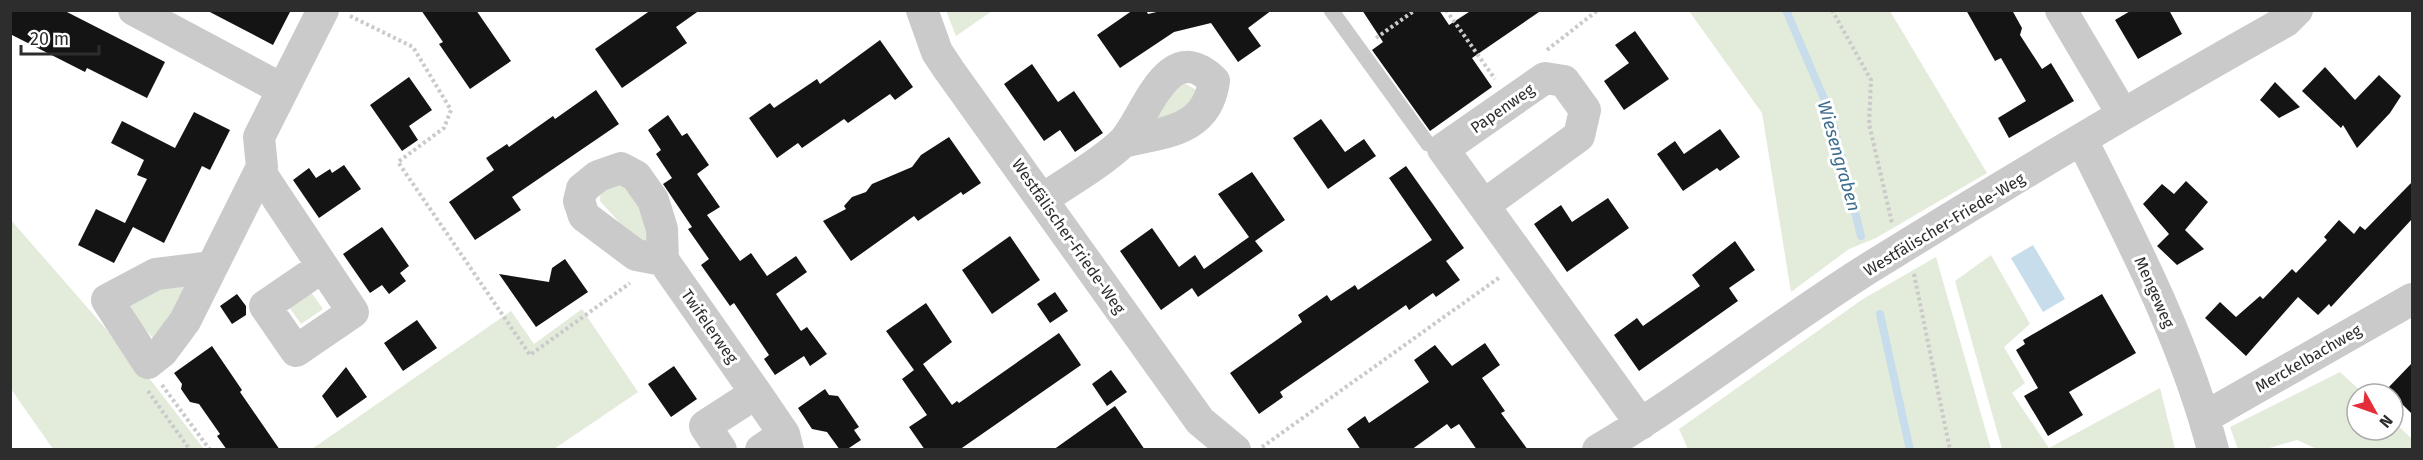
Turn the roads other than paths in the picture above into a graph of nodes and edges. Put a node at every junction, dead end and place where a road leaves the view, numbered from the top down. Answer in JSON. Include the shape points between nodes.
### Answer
{"nodes":[{"id":1,"x":134,"y":10,"type":"edge"},
{"id":2,"x":922,"y":10,"type":"edge"},
{"id":3,"x":1331,"y":10,"type":"edge"},
{"id":4,"x":2061,"y":10,"type":"edge"},
{"id":5,"x":2297,"y":10,"type":"edge"},
{"id":6,"x":335,"y":13,"type":"edge"},
{"id":7,"x":282,"y":89,"type":"junction"},
{"id":8,"x":2122,"y":113,"type":"junction"},
{"id":9,"x":2082,"y":140,"type":"junction"},
{"id":10,"x":1123,"y":142,"type":"dead end"},
{"id":11,"x":1443,"y":149,"type":"junction"},
{"id":12,"x":260,"y":172,"type":"junction"},
{"id":13,"x":1043,"y":199,"type":"junction"},
{"id":14,"x":1484,"y":205,"type":"junction"},
{"id":15,"x":663,"y":260,"type":"road end"},
{"id":16,"x":212,"y":267,"type":"junction"},
{"id":17,"x":322,"y":267,"type":"dead end"},
{"id":18,"x":2412,"y":299,"type":"edge"},
{"id":19,"x":756,"y":393,"type":"junction"},
{"id":20,"x":2205,"y":417,"type":"junction"},
{"id":21,"x":1641,"y":424,"type":"junction"},
{"id":22,"x":778,"y":444,"type":"edge"},
{"id":23,"x":721,"y":450,"type":"edge"},
{"id":24,"x":1235,"y":450,"type":"edge"},
{"id":25,"x":1598,"y":450,"type":"edge"},
{"id":26,"x":2213,"y":450,"type":"edge"}],
"edges":[{"from":1,"to":7,"type":"street"},
{"from":2,"to":13,"type":"street","name":"Westfälischer-Friede-Weg","via":[[937,52]]},
{"from":3,"to":11,"type":"lane","via":[[1428,144]]},
{"from":4,"to":8,"type":"street"},
{"from":5,"to":8,"type":"street","name":"Westfälischer-Friede-Weg","via":[[2286,21]]},
{"from":6,"to":7,"type":"street"},
{"from":7,"to":12,"type":"street","via":[[259,137]]},
{"from":8,"to":9,"type":"street","name":"Westfälischer-Friede-Weg"},
{"from":9,"to":20,"type":"street","name":"Mengeweg","via":[[2158,296]]},
{"from":9,"to":21,"type":"street","name":"Westfälischer-Friede-Weg","via":[[1849,282]]},
{"from":10,"to":13,"type":"street"},
{"from":11,"to":14,"type":"street"},
{"from":11,"to":14,"type":"street","name":"Papenweg","via":[[1545,78],[1564,81],[1585,110],[1579,136]]},
{"from":12,"to":16,"type":"street"},
{"from":12,"to":17,"type":"street"},
{"from":13,"to":24,"type":"street","name":"Westfälischer-Friede-Weg","via":[[1200,421]]},
{"from":14,"to":21,"type":"street"},
{"from":15,"to":19,"type":"street","name":"Twifelerweg"},
{"from":16,"to":16,"type":"street","via":[[185,321],[162,352],[148,363],[107,300],[156,274]]},
{"from":18,"to":20,"type":"street","name":"Merckelbachweg"},
{"from":19,"to":22,"type":"street","name":"Twifelerweg"},
{"from":19,"to":23,"type":"street","via":[[705,426]]},
{"from":20,"to":26,"type":"street","name":"Mengeweg"},
{"from":21,"to":25,"type":"street","name":"Westfälischer-Friede-Weg"}]}
